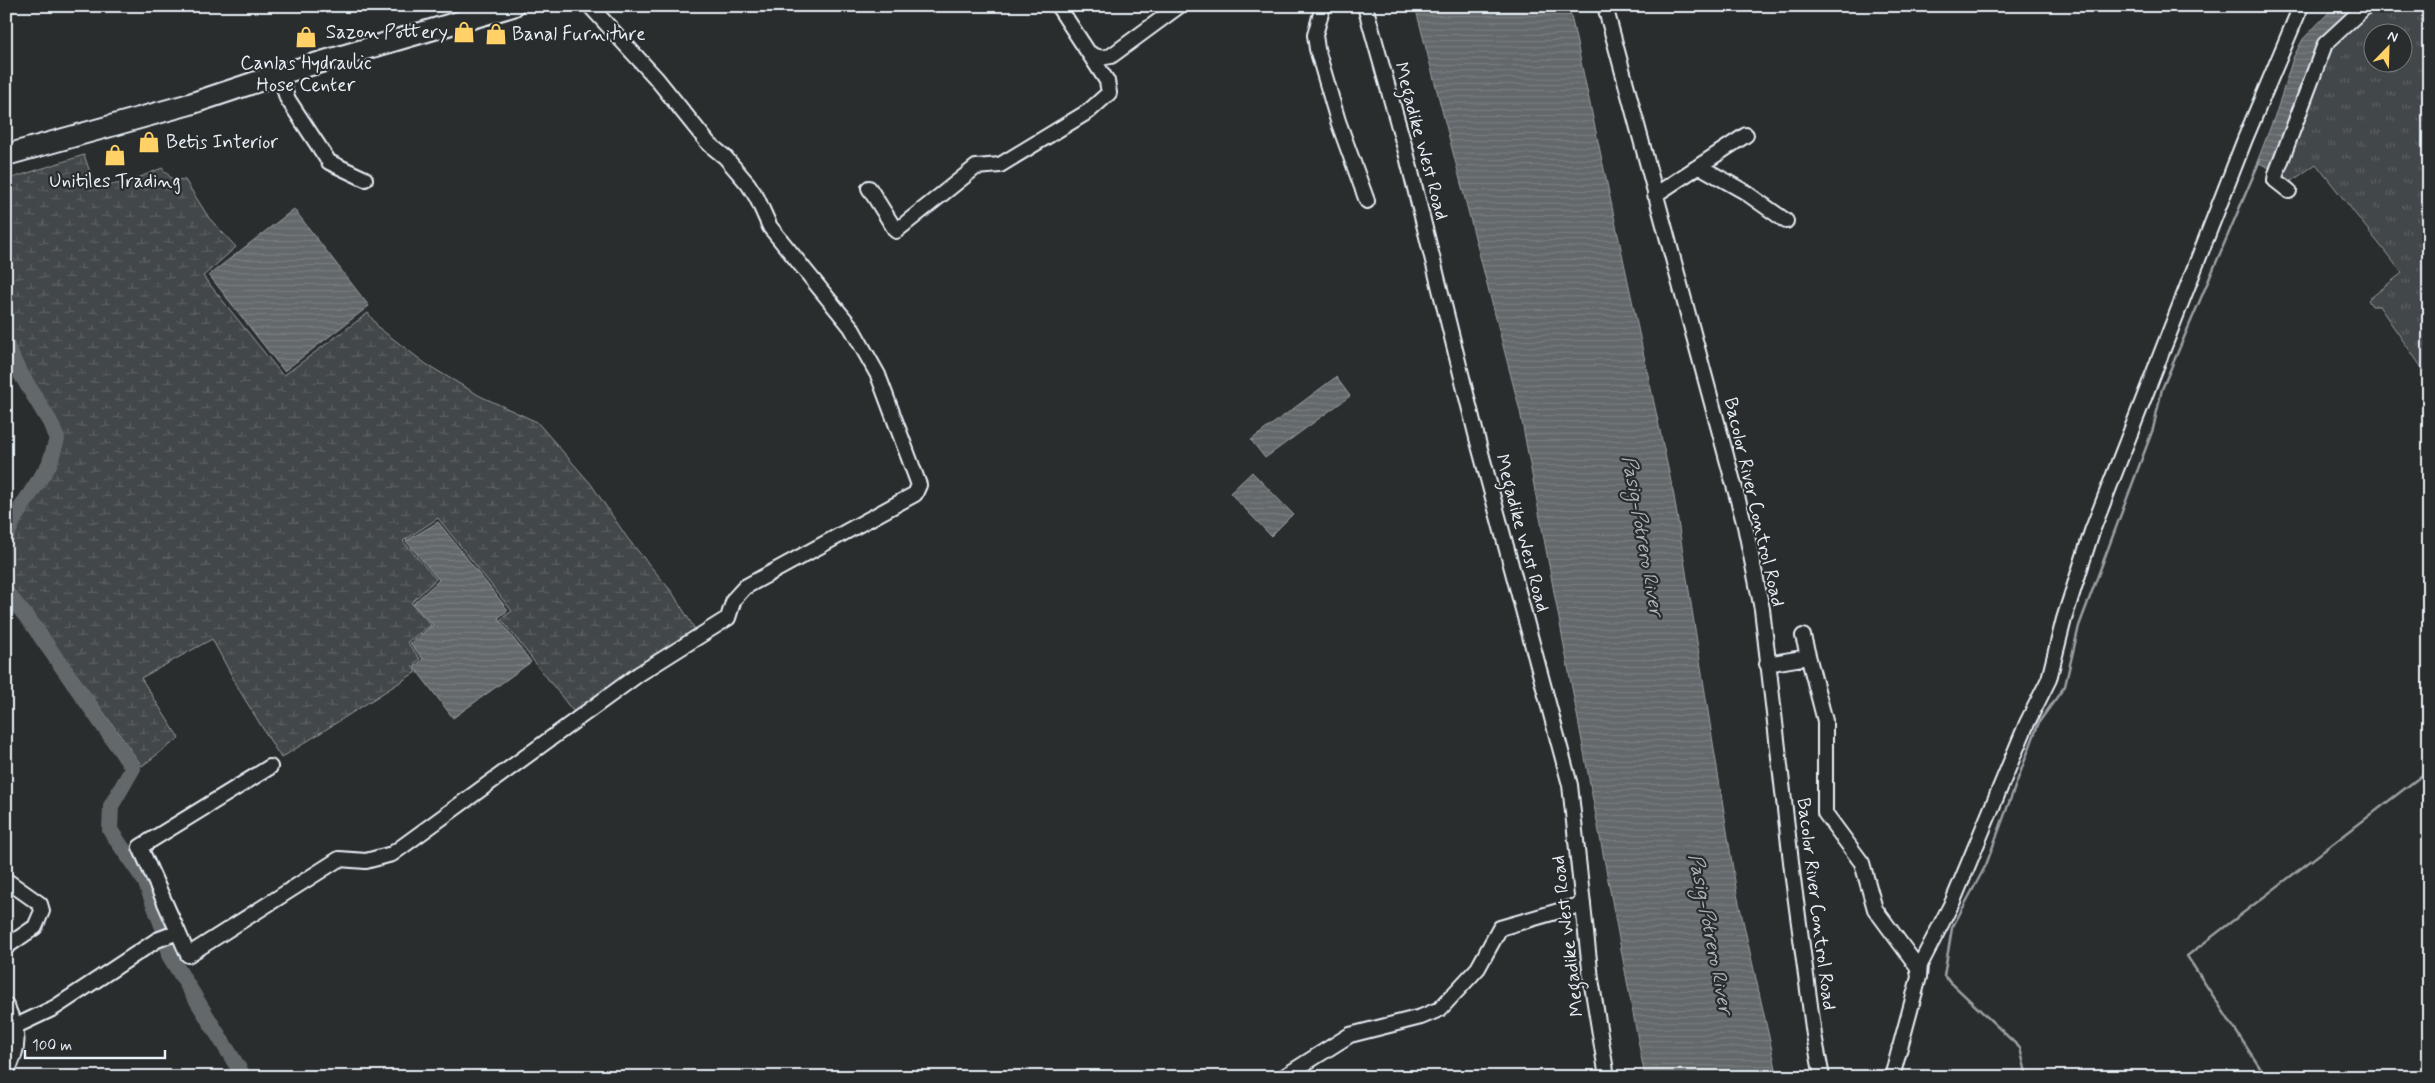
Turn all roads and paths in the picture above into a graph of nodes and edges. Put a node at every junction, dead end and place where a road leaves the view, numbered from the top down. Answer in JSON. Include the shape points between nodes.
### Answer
{"nodes":[{"id":1,"x":513,"y":6,"type":"edge"},
{"id":2,"x":590,"y":6,"type":"edge"},
{"id":3,"x":1058,"y":6,"type":"edge"},
{"id":4,"x":1179,"y":6,"type":"edge"},
{"id":5,"x":1324,"y":6,"type":"edge"},
{"id":6,"x":1366,"y":6,"type":"edge"},
{"id":7,"x":1605,"y":6,"type":"edge"},
{"id":8,"x":2301,"y":6,"type":"edge"},
{"id":9,"x":2366,"y":6,"type":"edge"},
{"id":10,"x":1091,"y":54,"type":"junction"},
{"id":11,"x":280,"y":74,"type":"junction"},
{"id":12,"x":1746,"y":135,"type":"dead end"},
{"id":13,"x":6,"y":155,"type":"edge"},
{"id":14,"x":1699,"y":166,"type":"junction"},
{"id":15,"x":365,"y":179,"type":"dead end"},
{"id":16,"x":869,"y":188,"type":"dead end"},
{"id":17,"x":2289,"y":191,"type":"dead end"},
{"id":18,"x":1655,"y":195,"type":"junction"},
{"id":19,"x":1367,"y":201,"type":"dead end"},
{"id":20,"x":1786,"y":221,"type":"dead end"},
{"id":21,"x":1803,"y":636,"type":"dead end"},
{"id":22,"x":1808,"y":657,"type":"junction"},
{"id":23,"x":1767,"y":664,"type":"junction"},
{"id":24,"x":270,"y":767,"type":"dead end"},
{"id":25,"x":6,"y":880,"type":"edge"},
{"id":26,"x":1583,"y":904,"type":"junction"},
{"id":27,"x":175,"y":933,"type":"junction"},
{"id":28,"x":6,"y":947,"type":"edge"},
{"id":29,"x":1920,"y":977,"type":"junction"},
{"id":30,"x":6,"y":1006,"type":"edge"},
{"id":31,"x":16,"y":1026,"type":"junction"},
{"id":32,"x":6,"y":1073,"type":"edge"},
{"id":33,"x":1895,"y":1075,"type":"edge"},
{"id":34,"x":1285,"y":1076,"type":"edge"},
{"id":35,"x":1607,"y":1077,"type":"edge"},
{"id":36,"x":1822,"y":1077,"type":"edge"}],
"edges":[{"from":1,"to":11,"type":"highway"},
{"from":2,"to":27,"type":"street","via":[[656,78],[709,144],[748,184],[770,227],[852,327],[878,375],[918,489],[915,494],[745,587],[734,599],[728,618],[639,674],[392,854],[366,861],[339,859],[188,955]]},
{"from":3,"to":10,"type":"street"},
{"from":4,"to":10,"type":"street","via":[[1112,56],[1100,58]]},
{"from":5,"to":19,"type":"street","via":[[1315,35],[1317,49],[1338,121]]},
{"from":6,"to":26,"type":"street","name":"Megadike West Road","via":[[1570,785]]},
{"from":7,"to":18,"type":"street","name":"Bacolor River Control Road"},
{"from":8,"to":29,"type":"street","via":[[2245,139],[2092,531],[2048,679],[2026,722],[1953,902],[1920,966]]},
{"from":9,"to":17,"type":"street","via":[[2325,44],[2276,174],[2275,180]]},
{"from":10,"to":16,"type":"street","via":[[1107,81],[1109,93],[1089,111],[1000,165],[976,167],[896,231]]},
{"from":11,"to":13,"type":"highway","via":[[190,104]]},
{"from":11,"to":15,"type":"street","via":[[287,98],[330,162]]},
{"from":12,"to":14,"type":"street"},
{"from":14,"to":18,"type":"street"},
{"from":14,"to":20,"type":"street","via":[[1745,192]]},
{"from":18,"to":23,"type":"street","name":"Bacolor River Control Road","via":[[1745,526],[1762,609]]},
{"from":21,"to":22,"type":"street"},
{"from":22,"to":23,"type":"street"},
{"from":22,"to":29,"type":"street","via":[[1825,721],[1825,813],[1862,863],[1875,908],[1917,966]]},
{"from":23,"to":36,"type":"street","name":"Bacolor River Control Road","via":[[1803,956]]},
{"from":24,"to":27,"type":"street","via":[[140,847]]},
{"from":25,"to":28,"type":"street","via":[[40,904],[42,911],[35,927]]},
{"from":26,"to":34,"type":"street","via":[[1500,928],[1478,968],[1440,1009],[1350,1035]]},
{"from":26,"to":35,"type":"street","name":"Megadike West Road","via":[[1591,980]]},
{"from":27,"to":31,"type":"street","via":[[157,940],[54,1008]]},
{"from":29,"to":33,"type":"street"},
{"from":30,"to":31,"type":"street"},
{"from":31,"to":32,"type":"street","via":[[15,1057]]}]}
